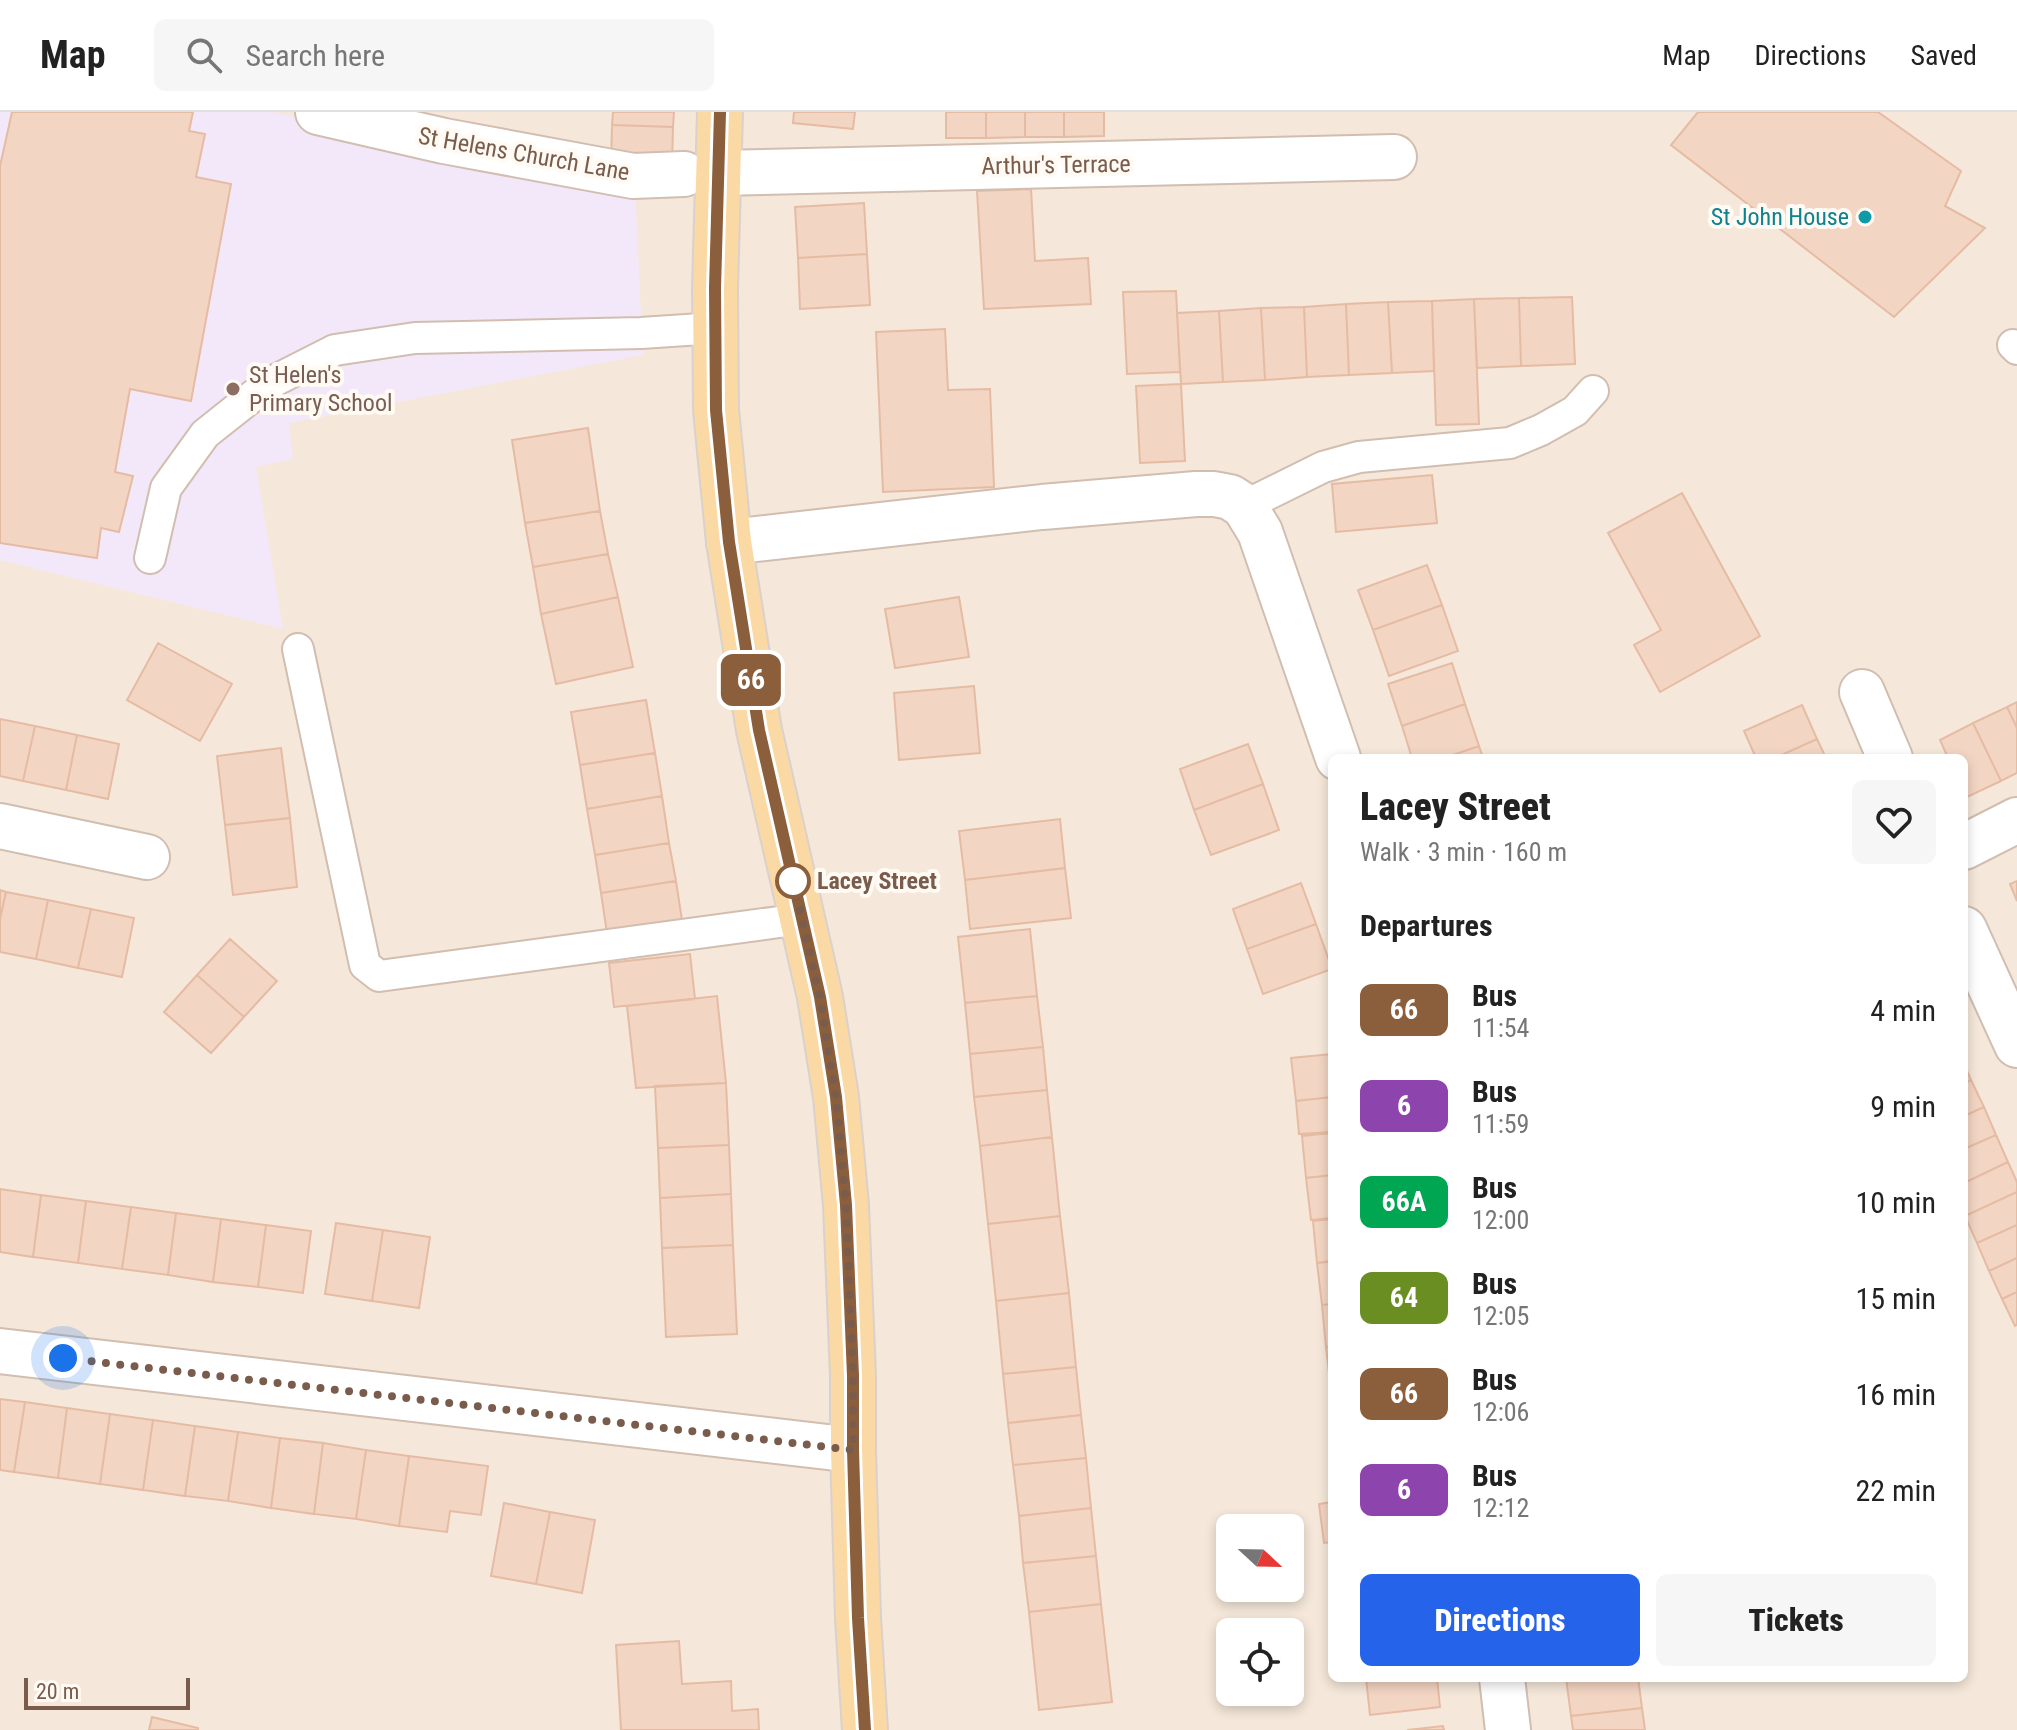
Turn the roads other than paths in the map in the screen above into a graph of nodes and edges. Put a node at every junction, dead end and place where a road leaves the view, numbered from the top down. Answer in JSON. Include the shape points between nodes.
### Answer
{"nodes":[{"id":1,"x":318,"y":112,"type":"edge"},
{"id":2,"x":720,"y":112,"type":"edge"},
{"id":3,"x":1394,"y":157,"type":"dead end"},
{"id":4,"x":701,"y":173,"type":"junction"},
{"id":5,"x":716,"y":328,"type":"junction"},
{"id":6,"x":1593,"y":391,"type":"dead end"},
{"id":7,"x":1244,"y":506,"type":"junction"},
{"id":8,"x":729,"y":542,"type":"junction"},
{"id":9,"x":150,"y":558,"type":"dead end"},
{"id":10,"x":298,"y":649,"type":"dead end"},
{"id":11,"x":1862,"y":692,"type":"dead end"},
{"id":12,"x":1337,"y":754,"type":"edge"},
{"id":13,"x":1888,"y":754,"type":"edge"},
{"id":14,"x":2017,"y":820,"type":"edge"},
{"id":15,"x":0,"y":826,"type":"edge"},
{"id":16,"x":1968,"y":845,"type":"edge"},
{"id":17,"x":147,"y":857,"type":"dead end"},
{"id":18,"x":801,"y":919,"type":"junction"},
{"id":19,"x":1968,"y":938,"type":"edge"},
{"id":20,"x":2017,"y":1045,"type":"edge"},
{"id":21,"x":0,"y":1351,"type":"edge"},
{"id":22,"x":853,"y":1450,"type":"junction"},
{"id":23,"x":1502,"y":1682,"type":"edge"},
{"id":24,"x":865,"y":1730,"type":"edge"},
{"id":25,"x":1508,"y":1730,"type":"edge"}],
"edges":[{"from":1,"to":4,"type":"street","name":"St Helens Church Lane","via":[[633,176]]},
{"from":2,"to":4,"type":"main road"},
{"from":3,"to":4,"type":"street","name":"Arthur's Terrace"},
{"from":4,"to":5,"type":"main road"},
{"from":5,"to":8,"type":"main road","via":[[716,410]]},
{"from":5,"to":9,"type":"lane","via":[[415,338],[335,350],[268,384],[205,434],[166,488]]},
{"from":6,"to":7,"type":"lane","via":[[1575,411],[1510,443],[1359,457],[1323,467]]},
{"from":7,"to":8,"type":"street","via":[[1214,494],[1182,495]]},
{"from":7,"to":12,"type":"street","via":[[1260,532]]},
{"from":8,"to":18,"type":"main road","via":[[759,730]]},
{"from":10,"to":18,"type":"lane","via":[[365,965],[379,976]]},
{"from":11,"to":13,"type":"street"},
{"from":14,"to":16,"type":"street"},
{"from":15,"to":17,"type":"street"},
{"from":18,"to":22,"type":"main road","via":[[836,1097],[846,1205]]},
{"from":19,"to":20,"type":"street"},
{"from":21,"to":22,"type":"street"},
{"from":22,"to":24,"type":"main road"},
{"from":23,"to":25,"type":"street"}]}
